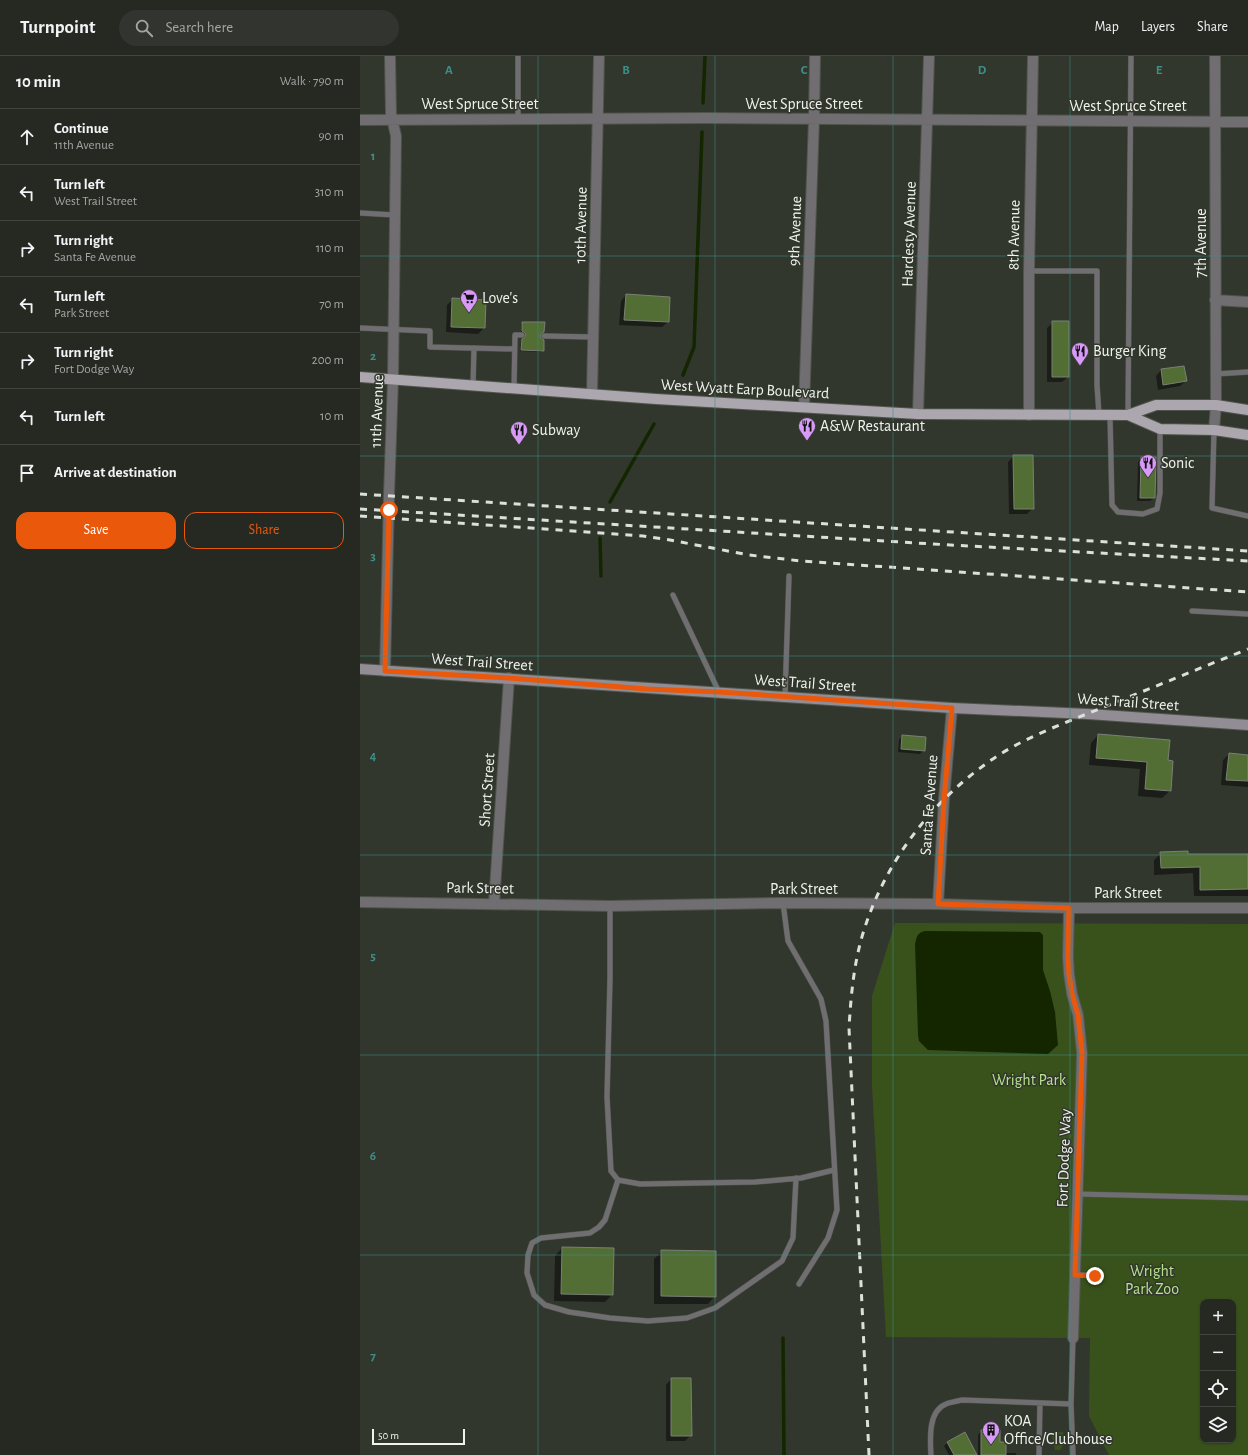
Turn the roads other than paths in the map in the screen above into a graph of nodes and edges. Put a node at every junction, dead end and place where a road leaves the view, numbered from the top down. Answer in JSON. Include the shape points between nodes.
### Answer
{"nodes":[{"id":1,"x":390,"y":56,"type":"edge"},
{"id":2,"x":518,"y":56,"type":"edge"},
{"id":3,"x":600,"y":56,"type":"edge"},
{"id":4,"x":815,"y":56,"type":"edge"},
{"id":5,"x":929,"y":56,"type":"edge"},
{"id":6,"x":1034,"y":56,"type":"edge"},
{"id":7,"x":1131,"y":56,"type":"edge"},
{"id":8,"x":1215,"y":56,"type":"edge"},
{"id":9,"x":598,"y":119,"type":"junction"},
{"id":10,"x":814,"y":119,"type":"junction"},
{"id":11,"x":360,"y":120,"type":"edge"},
{"id":12,"x":392,"y":120,"type":"junction"},
{"id":13,"x":518,"y":120,"type":"junction"},
{"id":14,"x":928,"y":120,"type":"junction"},
{"id":15,"x":1031,"y":120,"type":"junction"},
{"id":16,"x":1130,"y":121,"type":"junction"},
{"id":17,"x":1216,"y":122,"type":"junction"},
{"id":18,"x":1248,"y":122,"type":"edge"},
{"id":19,"x":360,"y":213,"type":"edge"},
{"id":20,"x":395,"y":215,"type":"junction"},
{"id":21,"x":1029,"y":271,"type":"junction"},
{"id":22,"x":1215,"y":300,"type":"junction"},
{"id":23,"x":1248,"y":302,"type":"edge"},
{"id":24,"x":360,"y":328,"type":"edge"},
{"id":25,"x":394,"y":330,"type":"junction"},
{"id":26,"x":522,"y":336,"type":"dead end"},
{"id":27,"x":544,"y":336,"type":"dead end"},
{"id":28,"x":593,"y":337,"type":"junction"},
{"id":29,"x":474,"y":348,"type":"junction"},
{"id":30,"x":514,"y":349,"type":"junction"},
{"id":31,"x":1248,"y":372,"type":"edge"},
{"id":32,"x":1215,"y":374,"type":"junction"},
{"id":33,"x":360,"y":377,"type":"edge"},
{"id":34,"x":393,"y":379,"type":"junction"},
{"id":35,"x":473,"y":385,"type":"junction"},
{"id":36,"x":514,"y":388,"type":"junction"},
{"id":37,"x":592,"y":394,"type":"junction"},
{"id":38,"x":1216,"y":406,"type":"junction"},
{"id":39,"x":804,"y":407,"type":"junction"},
{"id":40,"x":1248,"y":410,"type":"edge"},
{"id":41,"x":918,"y":414,"type":"junction"},
{"id":42,"x":1029,"y":414,"type":"junction"},
{"id":43,"x":1099,"y":415,"type":"junction"},
{"id":44,"x":1110,"y":415,"type":"junction"},
{"id":45,"x":1128,"y":415,"type":"junction"},
{"id":46,"x":1160,"y":429,"type":"junction"},
{"id":47,"x":1214,"y":430,"type":"junction"},
{"id":48,"x":1248,"y":435,"type":"edge"},
{"id":49,"x":1248,"y":516,"type":"edge"},
{"id":50,"x":789,"y":576,"type":"dead end"},
{"id":51,"x":673,"y":595,"type":"dead end"},
{"id":52,"x":1192,"y":611,"type":"dead end"},
{"id":53,"x":1248,"y":614,"type":"edge"},
{"id":54,"x":360,"y":669,"type":"edge"},
{"id":55,"x":385,"y":671,"type":"junction"},
{"id":56,"x":509,"y":678,"type":"junction"},
{"id":57,"x":719,"y":692,"type":"junction"},
{"id":58,"x":785,"y":697,"type":"junction"},
{"id":59,"x":952,"y":708,"type":"junction"},
{"id":60,"x":1248,"y":725,"type":"edge"},
{"id":61,"x":360,"y":902,"type":"edge"},
{"id":62,"x":783,"y":903,"type":"junction"},
{"id":63,"x":494,"y":904,"type":"junction"},
{"id":64,"x":938,"y":904,"type":"junction"},
{"id":65,"x":610,"y":906,"type":"junction"},
{"id":66,"x":1069,"y":908,"type":"junction"},
{"id":67,"x":1248,"y":908,"type":"edge"},
{"id":68,"x":834,"y":1170,"type":"junction"},
{"id":69,"x":796,"y":1178,"type":"junction"},
{"id":70,"x":618,"y":1180,"type":"junction"},
{"id":71,"x":1077,"y":1194,"type":"junction"},
{"id":72,"x":1248,"y":1198,"type":"edge"},
{"id":73,"x":1075,"y":1275,"type":"junction"},
{"id":74,"x":1095,"y":1276,"type":"dead end"},
{"id":75,"x":799,"y":1284,"type":"dead end"},
{"id":76,"x":1073,"y":1338,"type":"joint"},
{"id":77,"x":1040,"y":1403,"type":"junction"},
{"id":78,"x":1071,"y":1404,"type":"junction"},
{"id":79,"x":931,"y":1455,"type":"edge"},
{"id":80,"x":1039,"y":1455,"type":"edge"},
{"id":81,"x":1073,"y":1455,"type":"edge"}],
"edges":[{"from":1,"to":12,"type":"street","name":"11th Avenue"},
{"from":2,"to":13,"type":"lane"},
{"from":3,"to":9,"type":"street","name":"10th Avenue"},
{"from":4,"to":10,"type":"street","name":"9th Avenue"},
{"from":5,"to":14,"type":"street","name":"Hardesty Avenue"},
{"from":6,"to":15,"type":"street","name":"8th Avenue"},
{"from":7,"to":16,"type":"lane"},
{"from":8,"to":17,"type":"street","name":"7th Avenue"},
{"from":9,"to":10,"type":"street","name":"West Spruce Street"},
{"from":9,"to":13,"type":"street","name":"West Spruce Street"},
{"from":9,"to":28,"type":"street","name":"10th Avenue"},
{"from":10,"to":14,"type":"street","name":"West Spruce Street"},
{"from":10,"to":39,"type":"street","name":"9th Avenue"},
{"from":11,"to":12,"type":"street","name":"West Spruce Street"},
{"from":12,"to":13,"type":"street","name":"West Spruce Street"},
{"from":12,"to":20,"type":"street","name":"11th Avenue","via":[[396,136]]},
{"from":14,"to":15,"type":"street","name":"West Spruce Street"},
{"from":14,"to":41,"type":"street","name":"Hardesty Avenue"},
{"from":15,"to":16,"type":"street","name":"West Spruce Street"},
{"from":15,"to":21,"type":"street","name":"8th Avenue"},
{"from":16,"to":17,"type":"street","name":"West Spruce Street"},
{"from":16,"to":45,"type":"lane"},
{"from":17,"to":18,"type":"street","name":"West Spruce Street"},
{"from":17,"to":22,"type":"street","name":"7th Avenue"},
{"from":19,"to":20,"type":"lane"},
{"from":20,"to":25,"type":"street","name":"11th Avenue"},
{"from":21,"to":42,"type":"street","name":"8th Avenue"},
{"from":21,"to":43,"type":"lane","via":[[1097,271]]},
{"from":22,"to":23,"type":"street"},
{"from":22,"to":32,"type":"street","name":"7th Avenue"},
{"from":24,"to":25,"type":"lane"},
{"from":25,"to":29,"type":"lane","via":[[430,331],[430,347]]},
{"from":25,"to":34,"type":"street","name":"11th Avenue"},
{"from":26,"to":30,"type":"lane","via":[[515,336]]},
{"from":27,"to":28,"type":"lane"},
{"from":28,"to":37,"type":"street","name":"10th Avenue"},
{"from":29,"to":30,"type":"lane"},
{"from":29,"to":35,"type":"lane"},
{"from":30,"to":36,"type":"lane"},
{"from":31,"to":32,"type":"lane"},
{"from":32,"to":38,"type":"street","name":"7th Avenue"},
{"from":33,"to":34,"type":"main road","name":"West Wyatt Earp Boulevard"},
{"from":34,"to":35,"type":"main road","name":"West Wyatt Earp Boulevard"},
{"from":34,"to":55,"type":"street","name":"11th Avenue"},
{"from":35,"to":36,"type":"main road","name":"West Wyatt Earp Boulevard"},
{"from":36,"to":37,"type":"main road","name":"West Wyatt Earp Boulevard"},
{"from":37,"to":39,"type":"main road","name":"West Wyatt Earp Boulevard"},
{"from":38,"to":40,"type":"main road","name":"West Wyatt Earp Boulevard"},
{"from":38,"to":45,"type":"main road","name":"West Wyatt Earp Boulevard","via":[[1156,405]]},
{"from":38,"to":47,"type":"street","name":"7th Avenue"},
{"from":39,"to":41,"type":"main road","name":"West Wyatt Earp Boulevard"},
{"from":41,"to":42,"type":"main road","name":"West Wyatt Earp Boulevard"},
{"from":42,"to":43,"type":"main road","name":"West Wyatt Earp Boulevard"},
{"from":43,"to":44,"type":"main road","name":"West Wyatt Earp Boulevard"},
{"from":44,"to":45,"type":"main road","name":"West Wyatt Earp Boulevard"},
{"from":44,"to":46,"type":"lane","via":[[1112,505],[1118,512],[1143,514],[1157,509],[1160,493]]},
{"from":45,"to":46,"type":"main road","name":"West Wyatt Earp Boulevard"},
{"from":46,"to":47,"type":"main road","name":"West Wyatt Earp Boulevard"},
{"from":47,"to":48,"type":"main road","name":"West Wyatt Earp Boulevard"},
{"from":47,"to":49,"type":"lane","via":[[1212,508]]},
{"from":50,"to":58,"type":"lane"},
{"from":51,"to":57,"type":"lane"},
{"from":52,"to":53,"type":"lane"},
{"from":54,"to":55,"type":"main road","name":"West Trail Street"},
{"from":55,"to":56,"type":"main road","name":"West Trail Street"},
{"from":56,"to":57,"type":"main road","name":"West Trail Street"},
{"from":56,"to":63,"type":"street","name":"Short Street"},
{"from":57,"to":58,"type":"main road","name":"West Trail Street"},
{"from":58,"to":59,"type":"main road","name":"West Trail Street"},
{"from":59,"to":60,"type":"main road","name":"West Trail Street"},
{"from":59,"to":64,"type":"street","name":"Santa Fe Avenue"},
{"from":61,"to":63,"type":"street","name":"Park Street"},
{"from":62,"to":64,"type":"street","name":"Park Street"},
{"from":62,"to":65,"type":"street","name":"Park Street"},
{"from":62,"to":68,"type":"lane","via":[[788,941],[821,999],[826,1021]]},
{"from":63,"to":65,"type":"street","name":"Park Street"},
{"from":64,"to":66,"type":"street","name":"Park Street"},
{"from":65,"to":70,"type":"lane","via":[[606,1097],[611,1171]]},
{"from":66,"to":67,"type":"street","name":"Park Street"},
{"from":66,"to":71,"type":"street","name":"Fort Dodge Way","via":[[1069,974],[1078,1015],[1082,1053]]},
{"from":68,"to":69,"type":"lane"},
{"from":68,"to":75,"type":"lane","via":[[837,1210],[828,1238]]},
{"from":69,"to":70,"type":"lane","via":[[755,1182],[640,1184]]},
{"from":69,"to":70,"type":"lane","via":[[793,1238],[782,1261],[715,1308],[687,1318],[648,1321],[569,1312],[545,1304],[534,1295],[527,1273],[532,1242],[541,1238],[590,1233],[599,1228],[605,1220]]},
{"from":71,"to":72,"type":"lane"},
{"from":71,"to":73,"type":"street","name":"Fort Dodge Way"},
{"from":73,"to":74,"type":"lane"},
{"from":73,"to":76,"type":"street","name":"Fort Dodge Way"},
{"from":76,"to":78,"type":"lane"},
{"from":77,"to":78,"type":"lane"},
{"from":77,"to":79,"type":"lane","via":[[962,1400],[945,1404],[937,1411],[932,1424]]},
{"from":77,"to":80,"type":"lane"},
{"from":78,"to":81,"type":"lane"}]}
